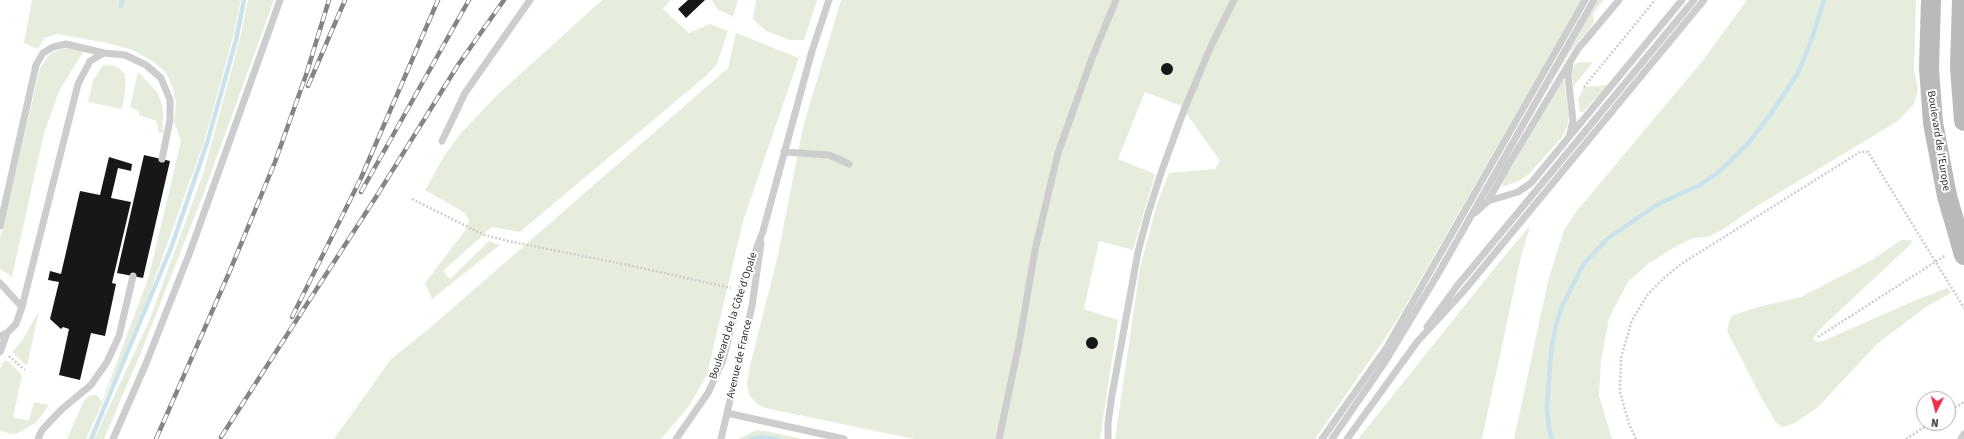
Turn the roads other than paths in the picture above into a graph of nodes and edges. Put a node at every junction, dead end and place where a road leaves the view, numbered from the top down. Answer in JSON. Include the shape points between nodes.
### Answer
{"nodes":[{"id":1,"x":280,"y":0,"type":"edge"},
{"id":2,"x":530,"y":0,"type":"edge"},
{"id":3,"x":829,"y":0,"type":"edge"},
{"id":4,"x":1116,"y":0,"type":"edge"},
{"id":5,"x":1234,"y":0,"type":"edge"},
{"id":6,"x":1585,"y":0,"type":"edge"},
{"id":7,"x":1594,"y":0,"type":"edge"},
{"id":8,"x":1618,"y":0,"type":"edge"},
{"id":9,"x":1682,"y":0,"type":"edge"},
{"id":10,"x":1694,"y":0,"type":"edge"},
{"id":11,"x":1704,"y":0,"type":"edge"},
{"id":12,"x":1930,"y":0,"type":"edge"},
{"id":13,"x":1962,"y":0,"type":"edge"},
{"id":14,"x":104,"y":53,"type":"junction"},
{"id":15,"x":1570,"y":62,"type":"junction"},
{"id":16,"x":1964,"y":121,"type":"edge"},
{"id":17,"x":1570,"y":134,"type":"junction"},
{"id":18,"x":442,"y":141,"type":"dead end"},
{"id":19,"x":784,"y":152,"type":"junction"},
{"id":20,"x":162,"y":159,"type":"dead end"},
{"id":21,"x":849,"y":164,"type":"dead end"},
{"id":22,"x":1488,"y":201,"type":"junction"},
{"id":23,"x":1471,"y":217,"type":"junction"},
{"id":24,"x":0,"y":226,"type":"edge"},
{"id":25,"x":763,"y":231,"type":"junction"},
{"id":26,"x":1964,"y":255,"type":"edge"},
{"id":27,"x":133,"y":276,"type":"dead end"},
{"id":28,"x":0,"y":283,"type":"edge"},
{"id":29,"x":22,"y":307,"type":"junction"},
{"id":30,"x":7,"y":333,"type":"junction"},
{"id":31,"x":0,"y":336,"type":"edge"},
{"id":32,"x":1417,"y":342,"type":"junction"},
{"id":33,"x":3,"y":355,"type":"edge"},
{"id":34,"x":1362,"y":381,"type":"junction"},
{"id":35,"x":1358,"y":401,"type":"junction"},
{"id":36,"x":727,"y":413,"type":"junction"},
{"id":37,"x":1342,"y":417,"type":"junction"},
{"id":38,"x":1964,"y":434,"type":"edge"},
{"id":39,"x":38,"y":439,"type":"edge"},
{"id":40,"x":113,"y":439,"type":"edge"},
{"id":41,"x":676,"y":439,"type":"edge"},
{"id":42,"x":721,"y":439,"type":"edge"},
{"id":43,"x":844,"y":439,"type":"edge"},
{"id":44,"x":999,"y":439,"type":"edge"},
{"id":45,"x":1108,"y":439,"type":"edge"},
{"id":46,"x":1323,"y":439,"type":"edge"},
{"id":47,"x":1331,"y":439,"type":"edge"},
{"id":48,"x":1347,"y":439,"type":"edge"},
{"id":49,"x":1961,"y":439,"type":"edge"}],
"edges":[{"from":1,"to":40,"type":"lane","via":[[190,252]]},
{"from":2,"to":18,"type":"lane","via":[[466,93]]},
{"from":3,"to":19,"type":"lane"},
{"from":4,"to":44,"type":"lane","via":[[1058,153],[1035,250]]},
{"from":5,"to":45,"type":"lane","via":[[1184,110],[1148,214],[1138,252],[1112,395]]},
{"from":6,"to":34,"type":"lane","via":[[1423,285],[1386,347]]},
{"from":7,"to":23,"type":"lane"},
{"from":8,"to":15,"type":"lane","via":[[1578,48]]},
{"from":9,"to":17,"type":"lane"},
{"from":10,"to":32,"type":"lane","via":[[1439,308]]},
{"from":11,"to":32,"type":"lane","via":[[1462,293]]},
{"from":12,"to":26,"type":"main road","name":"Boulevard de l'Europe","via":[[1929,68],[1933,123],[1947,196]]},
{"from":13,"to":16,"type":"main road","via":[[1960,67]]},
{"from":14,"to":20,"type":"lane","via":[[125,55],[146,65],[161,78],[170,100],[170,120]]},
{"from":14,"to":24,"type":"lane","via":[[66,44],[52,47],[43,53],[36,65]]},
{"from":14,"to":29,"type":"lane","via":[[90,61],[78,84]]},
{"from":15,"to":17,"type":"lane","via":[[1568,76],[1573,121]]},
{"from":15,"to":22,"type":"lane"},
{"from":17,"to":22,"type":"lane","via":[[1531,183],[1518,192]]},
{"from":19,"to":21,"type":"lane","via":[[829,155]]},
{"from":19,"to":25,"type":"lane"},
{"from":22,"to":23,"type":"lane"},
{"from":23,"to":35,"type":"lane","via":[[1385,362]]},
{"from":25,"to":36,"type":"lane","name":"Avenue de France","via":[[752,306]]},
{"from":25,"to":41,"type":"lane","name":"Boulevard de la Côte d'Opale","via":[[741,290],[723,360],[701,405]]},
{"from":27,"to":39,"type":"lane","via":[[119,336],[107,362],[91,385],[62,409],[42,430]]},
{"from":28,"to":29,"type":"lane"},
{"from":29,"to":30,"type":"lane","via":[[16,324]]},
{"from":30,"to":31,"type":"lane"},
{"from":30,"to":33,"type":"lane"},
{"from":32,"to":48,"type":"lane"},
{"from":34,"to":37,"type":"lane"},
{"from":34,"to":46,"type":"lane"},
{"from":35,"to":37,"type":"lane"},
{"from":35,"to":47,"type":"lane"},
{"from":36,"to":42,"type":"lane","name":"Avenue de France"},
{"from":36,"to":43,"type":"lane"},
{"from":37,"to":46,"type":"lane"},
{"from":37,"to":47,"type":"lane"},
{"from":38,"to":49,"type":"lane"}]}
